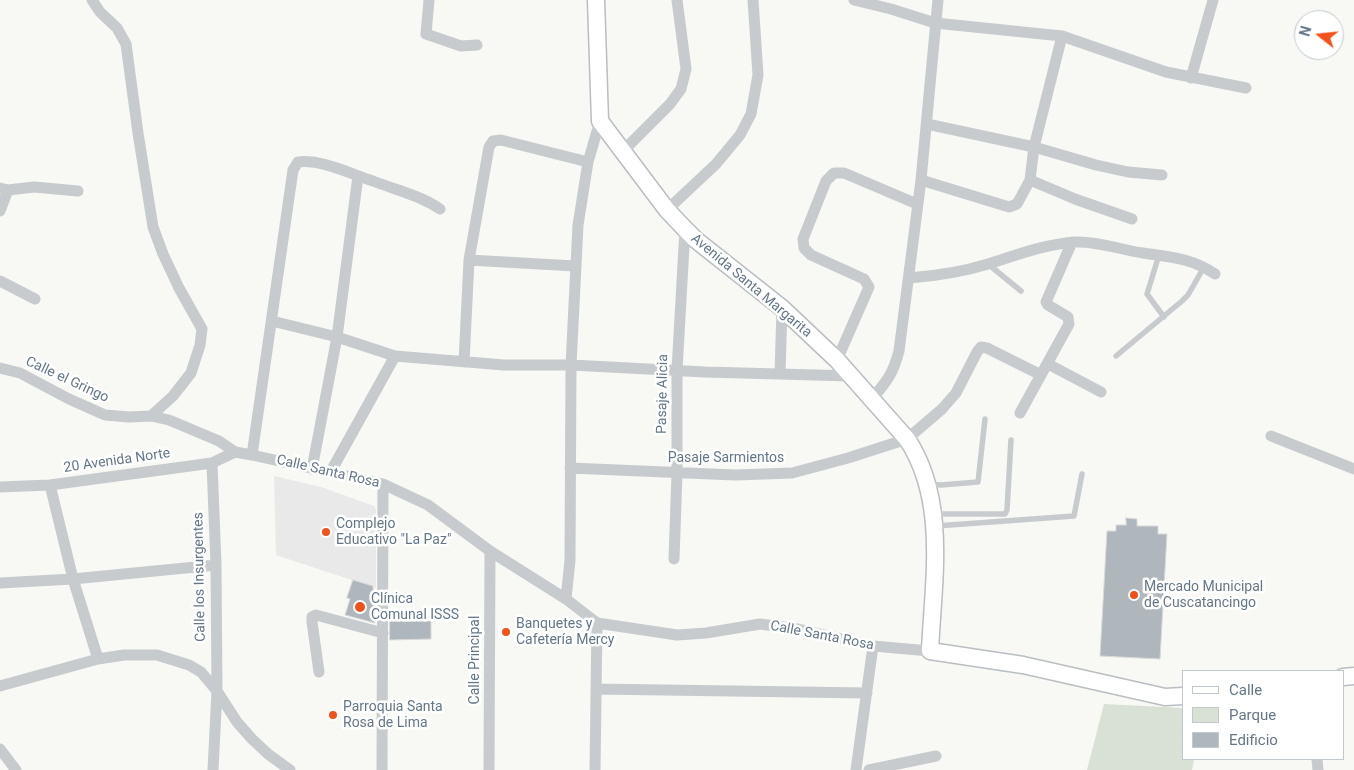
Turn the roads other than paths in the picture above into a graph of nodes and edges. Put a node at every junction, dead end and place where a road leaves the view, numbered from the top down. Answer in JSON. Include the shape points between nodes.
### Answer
{"nodes":[{"id":1,"x":92,"y":0,"type":"edge"},
{"id":2,"x":429,"y":0,"type":"edge"},
{"id":3,"x":596,"y":0,"type":"edge"},
{"id":4,"x":677,"y":0,"type":"edge"},
{"id":5,"x":753,"y":0,"type":"edge"},
{"id":6,"x":854,"y":0,"type":"edge"},
{"id":7,"x":938,"y":0,"type":"edge"},
{"id":8,"x":1213,"y":0,"type":"edge"},
{"id":9,"x":892,"y":4,"type":"edge"},
{"id":10,"x":935,"y":23,"type":"junction"},
{"id":11,"x":1062,"y":36,"type":"junction"},
{"id":12,"x":477,"y":45,"type":"dead end"},
{"id":13,"x":1191,"y":78,"type":"junction"},
{"id":14,"x":1246,"y":88,"type":"dead end"},
{"id":15,"x":600,"y":121,"type":"junction"},
{"id":16,"x":927,"y":124,"type":"junction"},
{"id":17,"x":1034,"y":148,"type":"junction"},
{"id":18,"x":623,"y":151,"type":"junction"},
{"id":19,"x":588,"y":162,"type":"junction"},
{"id":20,"x":1162,"y":175,"type":"dead end"},
{"id":21,"x":358,"y":176,"type":"junction"},
{"id":22,"x":921,"y":180,"type":"junction"},
{"id":23,"x":1030,"y":180,"type":"junction"},
{"id":24,"x":4,"y":189,"type":"edge"},
{"id":25,"x":78,"y":191,"type":"dead end"},
{"id":26,"x":917,"y":204,"type":"junction"},
{"id":27,"x":440,"y":209,"type":"dead end"},
{"id":28,"x":667,"y":210,"type":"junction"},
{"id":29,"x":0,"y":211,"type":"edge"},
{"id":30,"x":1132,"y":219,"type":"dead end"},
{"id":31,"x":684,"y":229,"type":"junction"},
{"id":32,"x":1072,"y":242,"type":"junction"},
{"id":33,"x":1159,"y":255,"type":"junction"},
{"id":34,"x":469,"y":260,"type":"junction"},
{"id":35,"x":988,"y":264,"type":"junction"},
{"id":36,"x":575,"y":266,"type":"junction"},
{"id":37,"x":1204,"y":267,"type":"junction"},
{"id":38,"x":1215,"y":274,"type":"dead end"},
{"id":39,"x":909,"y":278,"type":"junction"},
{"id":40,"x":0,"y":281,"type":"edge"},
{"id":41,"x":1021,"y":291,"type":"dead end"},
{"id":42,"x":35,"y":299,"type":"dead end"},
{"id":43,"x":782,"y":308,"type":"junction"},
{"id":44,"x":1164,"y":317,"type":"junction"},
{"id":45,"x":272,"y":321,"type":"junction"},
{"id":46,"x":337,"y":337,"type":"junction"},
{"id":47,"x":395,"y":356,"type":"junction"},
{"id":48,"x":1116,"y":356,"type":"dead end"},
{"id":49,"x":837,"y":360,"type":"junction"},
{"id":50,"x":464,"y":362,"type":"junction"},
{"id":51,"x":1048,"y":364,"type":"junction"},
{"id":52,"x":571,"y":365,"type":"junction"},
{"id":53,"x":0,"y":368,"type":"edge"},
{"id":54,"x":677,"y":370,"type":"junction"},
{"id":55,"x":780,"y":374,"type":"junction"},
{"id":56,"x":1042,"y":375,"type":"junction"},
{"id":57,"x":851,"y":376,"type":"junction"},
{"id":58,"x":1101,"y":392,"type":"dead end"},
{"id":59,"x":872,"y":399,"type":"junction"},
{"id":60,"x":1020,"y":413,"type":"dead end"},
{"id":61,"x":151,"y":416,"type":"junction"},
{"id":62,"x":985,"y":419,"type":"dead end"},
{"id":63,"x":1271,"y":436,"type":"dead end"},
{"id":64,"x":907,"y":439,"type":"junction"},
{"id":65,"x":1012,"y":440,"type":"dead end"},
{"id":66,"x":234,"y":452,"type":"junction"},
{"id":67,"x":252,"y":455,"type":"junction"},
{"id":68,"x":212,"y":463,"type":"junction"},
{"id":69,"x":570,"y":468,"type":"junction"},
{"id":70,"x":312,"y":469,"type":"junction"},
{"id":71,"x":1354,"y":469,"type":"edge"},
{"id":72,"x":330,"y":473,"type":"junction"},
{"id":73,"x":677,"y":474,"type":"junction"},
{"id":74,"x":1082,"y":474,"type":"dead end"},
{"id":75,"x":928,"y":483,"type":"junction"},
{"id":76,"x":383,"y":484,"type":"junction"},
{"id":77,"x":50,"y":485,"type":"junction"},
{"id":78,"x":0,"y":487,"type":"edge"},
{"id":79,"x":934,"y":520,"type":"junction"},
{"id":80,"x":490,"y":551,"type":"junction"},
{"id":81,"x":674,"y":559,"type":"dead end"},
{"id":82,"x":216,"y":565,"type":"junction"},
{"id":83,"x":73,"y":579,"type":"junction"},
{"id":84,"x":0,"y":583,"type":"edge"},
{"id":85,"x":566,"y":600,"type":"junction"},
{"id":86,"x":597,"y":623,"type":"junction"},
{"id":87,"x":382,"y":633,"type":"junction"},
{"id":88,"x":873,"y":646,"type":"junction"},
{"id":89,"x":930,"y":651,"type":"junction"},
{"id":90,"x":98,"y":659,"type":"junction"},
{"id":91,"x":319,"y":672,"type":"dead end"},
{"id":92,"x":0,"y":686,"type":"edge"},
{"id":93,"x":596,"y":689,"type":"junction"},
{"id":94,"x":217,"y":691,"type":"junction"},
{"id":95,"x":867,"y":693,"type":"junction"},
{"id":96,"x":1182,"y":696,"type":"edge"},
{"id":97,"x":0,"y":749,"type":"edge"},
{"id":98,"x":936,"y":756,"type":"dead end"},
{"id":99,"x":16,"y":770,"type":"edge"},
{"id":100,"x":212,"y":770,"type":"edge"},
{"id":101,"x":290,"y":770,"type":"edge"},
{"id":102,"x":382,"y":770,"type":"edge"},
{"id":103,"x":489,"y":770,"type":"edge"},
{"id":104,"x":595,"y":770,"type":"edge"},
{"id":105,"x":856,"y":770,"type":"edge"},
{"id":106,"x":869,"y":770,"type":"edge"}],
"edges":[{"from":1,"to":61,"type":"street","via":[[117,28],[126,44],[153,227],[179,288],[202,329],[191,373]]},
{"from":2,"to":12,"type":"street","via":[[426,34],[461,46]]},
{"from":3,"to":15,"type":"street"},
{"from":4,"to":18,"type":"street","via":[[686,69],[681,89]]},
{"from":5,"to":28,"type":"street","via":[[758,75],[751,114],[740,135],[716,164]]},
{"from":6,"to":9,"type":"street"},
{"from":7,"to":10,"type":"street"},
{"from":8,"to":13,"type":"street"},
{"from":9,"to":10,"type":"street"},
{"from":10,"to":11,"type":"street"},
{"from":10,"to":16,"type":"street"},
{"from":11,"to":13,"type":"street"},
{"from":11,"to":17,"type":"street"},
{"from":13,"to":14,"type":"street"},
{"from":15,"to":18,"type":"street","name":"Avenida Santa Margarita"},
{"from":15,"to":19,"type":"street"},
{"from":16,"to":17,"type":"street"},
{"from":16,"to":22,"type":"street"},
{"from":17,"to":20,"type":"street","via":[[1096,166]]},
{"from":17,"to":23,"type":"street"},
{"from":18,"to":28,"type":"street","name":"Avenida Santa Margarita"},
{"from":19,"to":34,"type":"street","via":[[501,140],[493,141]]},
{"from":19,"to":36,"type":"street"},
{"from":21,"to":27,"type":"street","via":[[414,194]]},
{"from":21,"to":45,"type":"street","via":[[307,161],[298,162],[293,170]]},
{"from":21,"to":46,"type":"street"},
{"from":22,"to":23,"type":"street","via":[[1013,207]]},
{"from":22,"to":26,"type":"street"},
{"from":23,"to":30,"type":"street"},
{"from":24,"to":25,"type":"street","via":[[34,187]]},
{"from":24,"to":29,"type":"street"},
{"from":26,"to":39,"type":"street"},
{"from":26,"to":49,"type":"street","via":[[844,173],[834,174],[826,181],[804,238],[804,248],[811,255],[864,279],[868,287]]},
{"from":28,"to":31,"type":"street","name":"Avenida Santa Margarita"},
{"from":31,"to":43,"type":"street","name":"Avenida Santa Margarita"},
{"from":31,"to":54,"type":"street","name":"Pasaje Alicia"},
{"from":32,"to":33,"type":"street"},
{"from":32,"to":35,"type":"street"},
{"from":32,"to":51,"type":"street","via":[[1046,302],[1068,317],[1070,322]]},
{"from":33,"to":37,"type":"street","via":[[1185,259]]},
{"from":33,"to":44,"type":"lane","via":[[1147,294]]},
{"from":34,"to":36,"type":"street"},
{"from":34,"to":50,"type":"street"},
{"from":35,"to":39,"type":"street","via":[[955,273]]},
{"from":35,"to":41,"type":"lane"},
{"from":36,"to":52,"type":"street"},
{"from":37,"to":38,"type":"street"},
{"from":37,"to":44,"type":"lane","via":[[1188,295]]},
{"from":39,"to":59,"type":"street","via":[[894,369]]},
{"from":40,"to":42,"type":"street"},
{"from":43,"to":49,"type":"street","name":"Avenida Santa Margarita"},
{"from":43,"to":55,"type":"street"},
{"from":44,"to":48,"type":"lane"},
{"from":45,"to":46,"type":"street"},
{"from":45,"to":67,"type":"street"},
{"from":46,"to":47,"type":"street"},
{"from":46,"to":70,"type":"street"},
{"from":47,"to":50,"type":"street"},
{"from":47,"to":72,"type":"street"},
{"from":49,"to":57,"type":"street","name":"Avenida Santa Margarita"},
{"from":50,"to":52,"type":"street"},
{"from":51,"to":56,"type":"street"},
{"from":51,"to":58,"type":"street"},
{"from":52,"to":54,"type":"street"},
{"from":52,"to":69,"type":"street"},
{"from":53,"to":61,"type":"street","name":"Calle el Gringo","via":[[20,374],[105,414]]},
{"from":54,"to":55,"type":"street"},
{"from":54,"to":73,"type":"street","name":"Pasaje Alicia"},
{"from":55,"to":57,"type":"street"},
{"from":56,"to":60,"type":"street"},
{"from":56,"to":64,"type":"street","via":[[981,347],[956,393]]},
{"from":57,"to":59,"type":"street","name":"Avenida Santa Margarita"},
{"from":59,"to":64,"type":"street","name":"Avenida Santa Margarita"},
{"from":61,"to":66,"type":"street","name":"Calle el Gringo","via":[[219,441]]},
{"from":62,"to":75,"type":"lane","via":[[978,482]]},
{"from":63,"to":71,"type":"street"},
{"from":64,"to":73,"type":"street","name":"Pasaje Sarmientos","via":[[792,473]]},
{"from":64,"to":75,"type":"street","name":"Avenida Santa Margarita"},
{"from":65,"to":79,"type":"lane","via":[[1006,514]]},
{"from":66,"to":67,"type":"street","name":"Calle Santa Rosa"},
{"from":66,"to":68,"type":"street","name":"20 Avenida Norte"},
{"from":67,"to":70,"type":"street","name":"Calle Santa Rosa"},
{"from":68,"to":77,"type":"street","name":"20 Avenida Norte"},
{"from":68,"to":82,"type":"street","name":"Calle los Insurgentes"},
{"from":69,"to":73,"type":"street","name":"Pasaje Sarmientos"},
{"from":69,"to":85,"type":"street","via":[[570,560]]},
{"from":70,"to":72,"type":"street","name":"Calle Santa Rosa"},
{"from":72,"to":76,"type":"street","name":"Calle Santa Rosa"},
{"from":73,"to":81,"type":"street","name":"Pasaje Alicia"},
{"from":74,"to":79,"type":"lane","via":[[1074,516]]},
{"from":75,"to":79,"type":"street","name":"Avenida Santa Margarita"},
{"from":76,"to":80,"type":"street","name":"Calle Santa Rosa","via":[[428,505]]},
{"from":76,"to":87,"type":"street"},
{"from":77,"to":78,"type":"street","name":"20 Avenida Norte"},
{"from":77,"to":83,"type":"street"},
{"from":79,"to":89,"type":"street","name":"Avenida Santa Margarita"},
{"from":80,"to":85,"type":"street","name":"Calle Santa Rosa"},
{"from":80,"to":103,"type":"street","name":"Calle Principal"},
{"from":82,"to":83,"type":"street"},
{"from":82,"to":94,"type":"street","name":"Calle los Insurgentes"},
{"from":83,"to":84,"type":"street"},
{"from":83,"to":90,"type":"street"},
{"from":85,"to":86,"type":"street","name":"Calle Santa Rosa"},
{"from":86,"to":88,"type":"street","name":"Calle Santa Rosa","via":[[677,635],[760,624]]},
{"from":86,"to":93,"type":"street"},
{"from":87,"to":91,"type":"street","via":[[316,615],[312,622]]},
{"from":87,"to":102,"type":"street"},
{"from":88,"to":89,"type":"street","name":"Calle Santa Rosa"},
{"from":88,"to":95,"type":"street"},
{"from":89,"to":96,"type":"street","name":"Calle Santa Rosa","via":[[1023,665],[1165,697]]},
{"from":90,"to":92,"type":"street"},
{"from":90,"to":94,"type":"street","via":[[157,655],[201,672]]},
{"from":93,"to":95,"type":"street"},
{"from":93,"to":104,"type":"street"},
{"from":94,"to":100,"type":"street","name":"Calle los Insurgentes"},
{"from":94,"to":101,"type":"street","via":[[252,739]]},
{"from":95,"to":105,"type":"street"},
{"from":97,"to":99,"type":"street"},
{"from":98,"to":106,"type":"street"}]}
